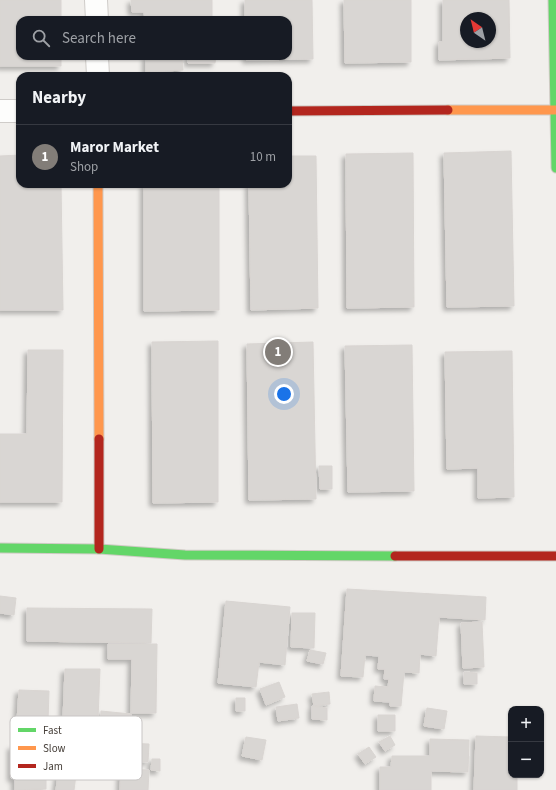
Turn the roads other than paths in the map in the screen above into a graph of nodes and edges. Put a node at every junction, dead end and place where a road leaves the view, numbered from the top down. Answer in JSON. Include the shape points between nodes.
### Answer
{"nodes":[{"id":1,"x":96,"y":0,"type":"edge"},
{"id":2,"x":553,"y":0,"type":"edge"},
{"id":3,"x":97,"y":16,"type":"edge"},
{"id":4,"x":97,"y":60,"type":"edge"},
{"id":5,"x":98,"y":72,"type":"edge"},
{"id":6,"x":292,"y":110,"type":"edge"},
{"id":7,"x":555,"y":110,"type":"edge"},
{"id":8,"x":16,"y":111,"type":"edge"},
{"id":9,"x":0,"y":112,"type":"edge"},
{"id":10,"x":556,"y":168,"type":"edge"},
{"id":11,"x":98,"y":188,"type":"edge"},
{"id":12,"x":0,"y":548,"type":"edge"},
{"id":13,"x":99,"y":548,"type":"junction"},
{"id":14,"x":556,"y":556,"type":"edge"}],
"edges":[{"from":1,"to":3,"type":"street"},
{"from":2,"to":7,"type":"street"},
{"from":4,"to":5,"type":"street"},
{"from":6,"to":7,"type":"street"},
{"from":7,"to":10,"type":"street"},
{"from":8,"to":9,"type":"street"},
{"from":11,"to":13,"type":"street"},
{"from":12,"to":13,"type":"street"},
{"from":13,"to":14,"type":"street","via":[[185,555]]}]}
